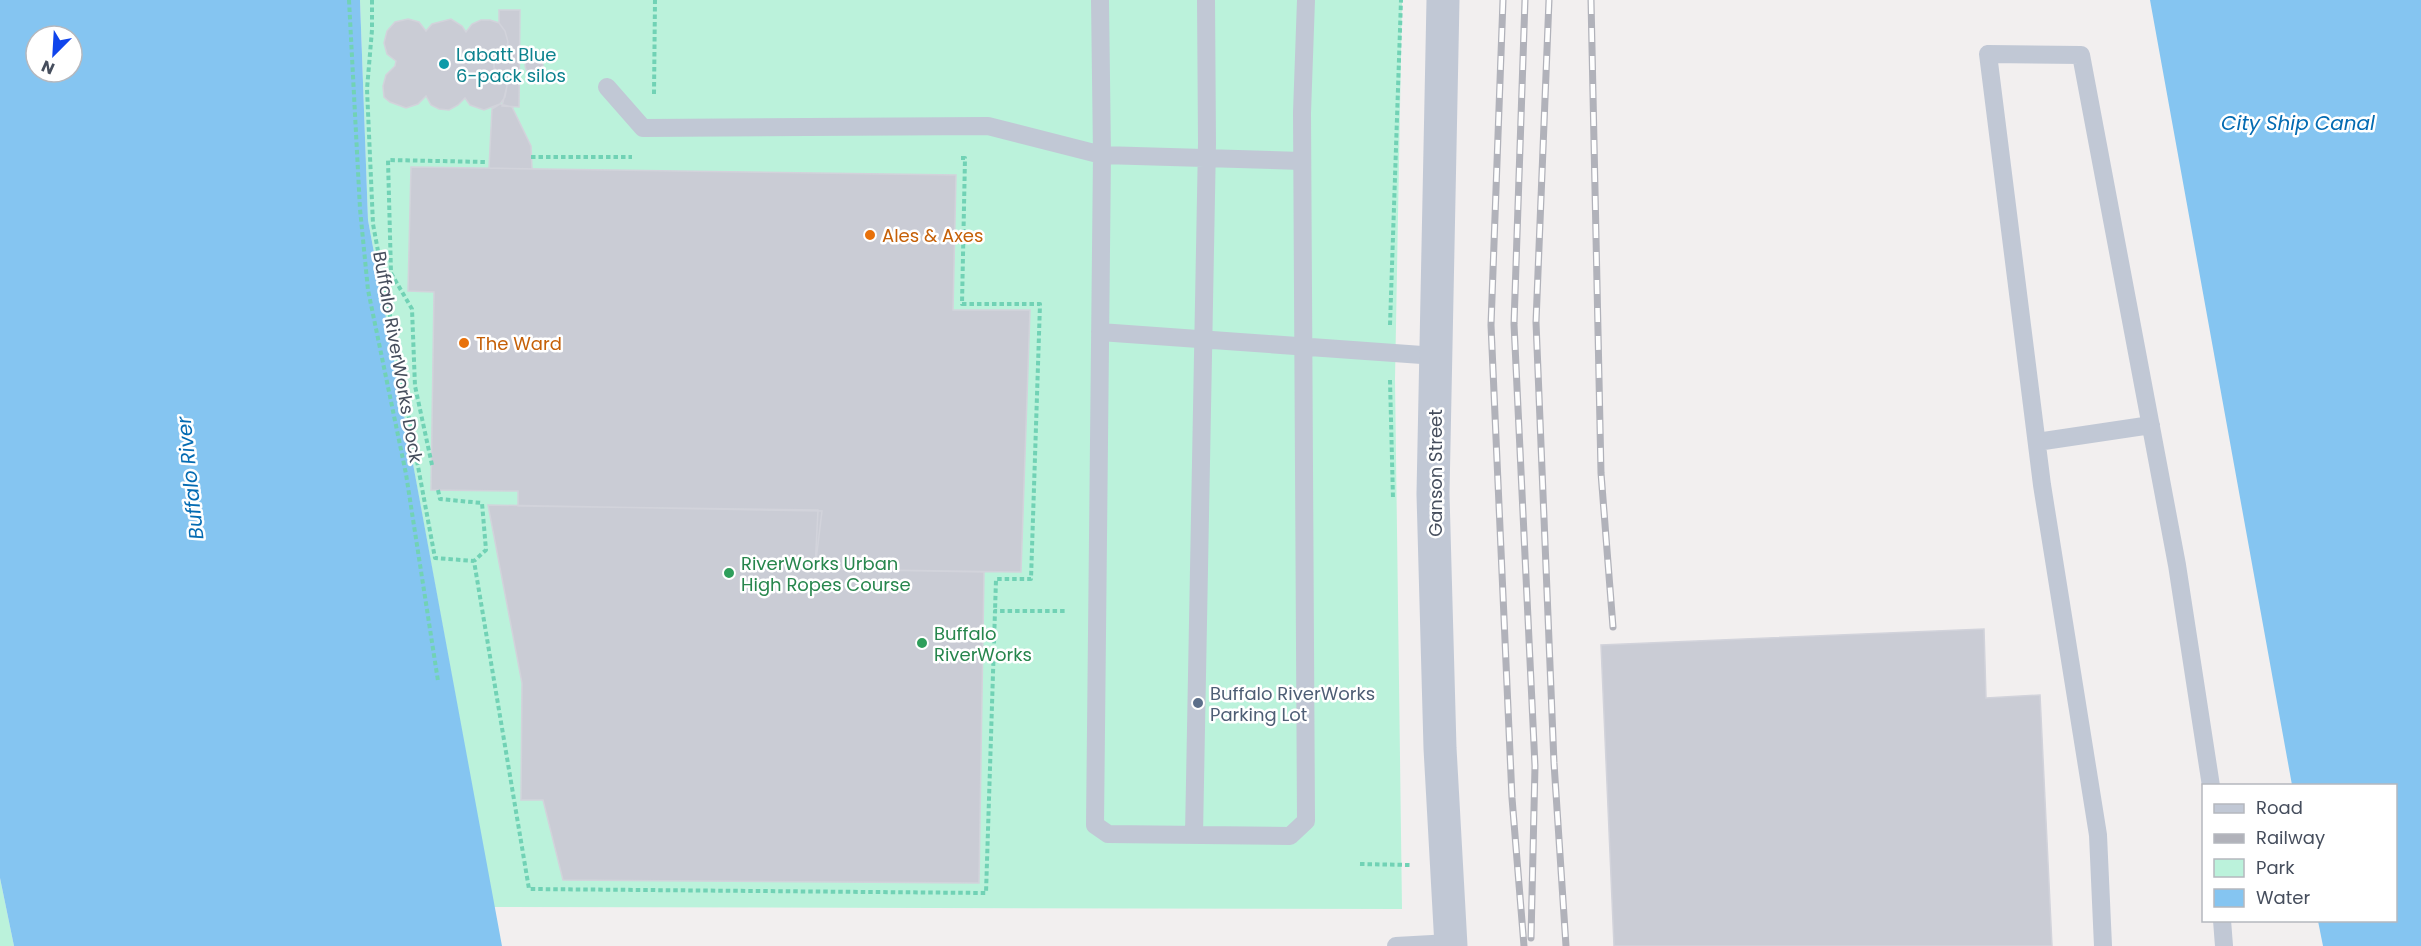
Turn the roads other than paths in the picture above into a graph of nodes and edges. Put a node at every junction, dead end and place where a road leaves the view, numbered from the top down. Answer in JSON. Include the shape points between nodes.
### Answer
{"nodes":[{"id":1,"x":1100,"y":0,"type":"edge"},
{"id":2,"x":1206,"y":0,"type":"edge"},
{"id":3,"x":1306,"y":0,"type":"edge"},
{"id":4,"x":1443,"y":0,"type":"edge"},
{"id":5,"x":607,"y":87,"type":"dead end"},
{"id":6,"x":1102,"y":155,"type":"junction"},
{"id":7,"x":1206,"y":157,"type":"junction"},
{"id":8,"x":1302,"y":160,"type":"junction"},
{"id":9,"x":1100,"y":333,"type":"junction"},
{"id":10,"x":1203,"y":339,"type":"junction"},
{"id":11,"x":1303,"y":346,"type":"junction"},
{"id":12,"x":1436,"y":356,"type":"junction"},
{"id":13,"x":2151,"y":425,"type":"junction"},
{"id":14,"x":2037,"y":442,"type":"junction"},
{"id":15,"x":2211,"y":784,"type":"edge"},
{"id":16,"x":1194,"y":835,"type":"junction"},
{"id":17,"x":2222,"y":922,"type":"edge"},
{"id":18,"x":1450,"y":944,"type":"edge"},
{"id":19,"x":1396,"y":946,"type":"edge"},
{"id":20,"x":2103,"y":946,"type":"edge"},
{"id":21,"x":2224,"y":946,"type":"edge"}],
"edges":[{"from":1,"to":6,"type":"lane"},
{"from":2,"to":7,"type":"lane"},
{"from":3,"to":8,"type":"lane"},
{"from":4,"to":12,"type":"street","name":"Ganson Street"},
{"from":5,"to":6,"type":"lane","via":[[643,128],[988,126]]},
{"from":6,"to":7,"type":"lane"},
{"from":6,"to":9,"type":"lane"},
{"from":7,"to":8,"type":"lane"},
{"from":7,"to":10,"type":"lane"},
{"from":8,"to":11,"type":"lane"},
{"from":9,"to":10,"type":"lane"},
{"from":9,"to":16,"type":"lane","via":[[1095,825],[1108,834]]},
{"from":10,"to":11,"type":"lane"},
{"from":10,"to":16,"type":"lane"},
{"from":11,"to":12,"type":"lane"},
{"from":11,"to":16,"type":"lane","via":[[1306,820],[1290,836]]},
{"from":12,"to":18,"type":"street","name":"Ganson Street","via":[[1433,494]]},
{"from":13,"to":14,"type":"lane"},
{"from":13,"to":14,"type":"lane","via":[[2081,55],[1988,54]]},
{"from":13,"to":15,"type":"lane"},
{"from":14,"to":20,"type":"lane","via":[[2098,835]]},
{"from":17,"to":21,"type":"lane"},
{"from":18,"to":19,"type":"lane"}]}
